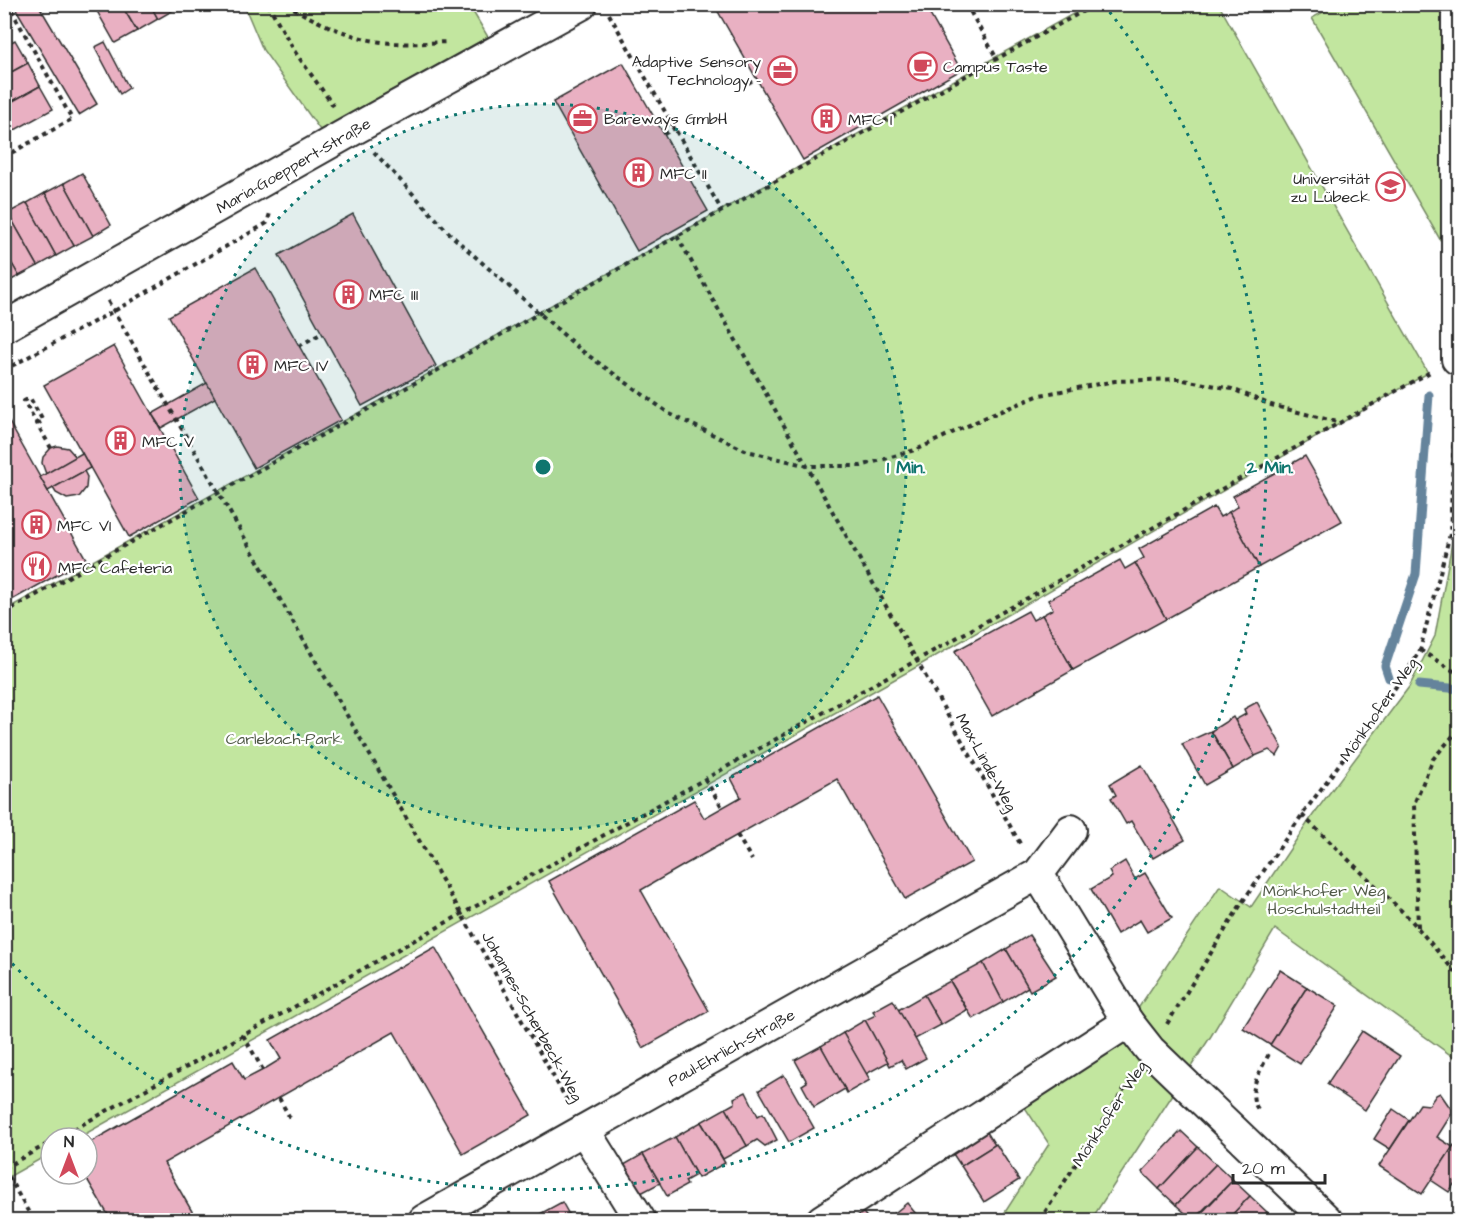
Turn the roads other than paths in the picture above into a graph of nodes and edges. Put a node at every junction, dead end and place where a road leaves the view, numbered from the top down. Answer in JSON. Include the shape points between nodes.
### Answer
{"nodes":[{"id":1,"x":1457,"y":4,"type":"edge"},
{"id":2,"x":594,"y":7,"type":"edge"},
{"id":3,"x":4,"y":327,"type":"edge"},
{"id":4,"x":1457,"y":359,"type":"road end"},
{"id":5,"x":1071,"y":830,"type":"dead end"},
{"id":6,"x":1038,"y":874,"type":"junction"},
{"id":7,"x":1128,"y":1022,"type":"junction"},
{"id":8,"x":584,"y":1131,"type":"junction"},
{"id":9,"x":424,"y":1221,"type":"edge"},
{"id":10,"x":640,"y":1221,"type":"edge"},
{"id":11,"x":822,"y":1221,"type":"edge"},
{"id":12,"x":1327,"y":1221,"type":"edge"}],
"edges":[{"from":1,"to":4,"type":"street"},
{"from":2,"to":3,"type":"street","name":"Maria-Goeppert-Straße","via":[[353,130]]},
{"from":5,"to":6,"type":"street"},
{"from":6,"to":7,"type":"street"},
{"from":6,"to":8,"type":"street","name":"Paul-Ehrlich-Straße"},
{"from":7,"to":11,"type":"street"},
{"from":7,"to":12,"type":"street","via":[[1150,1050]]},
{"from":8,"to":9,"type":"street","name":"Paul-Ehrlich-Straße"},
{"from":8,"to":10,"type":"street"}]}
